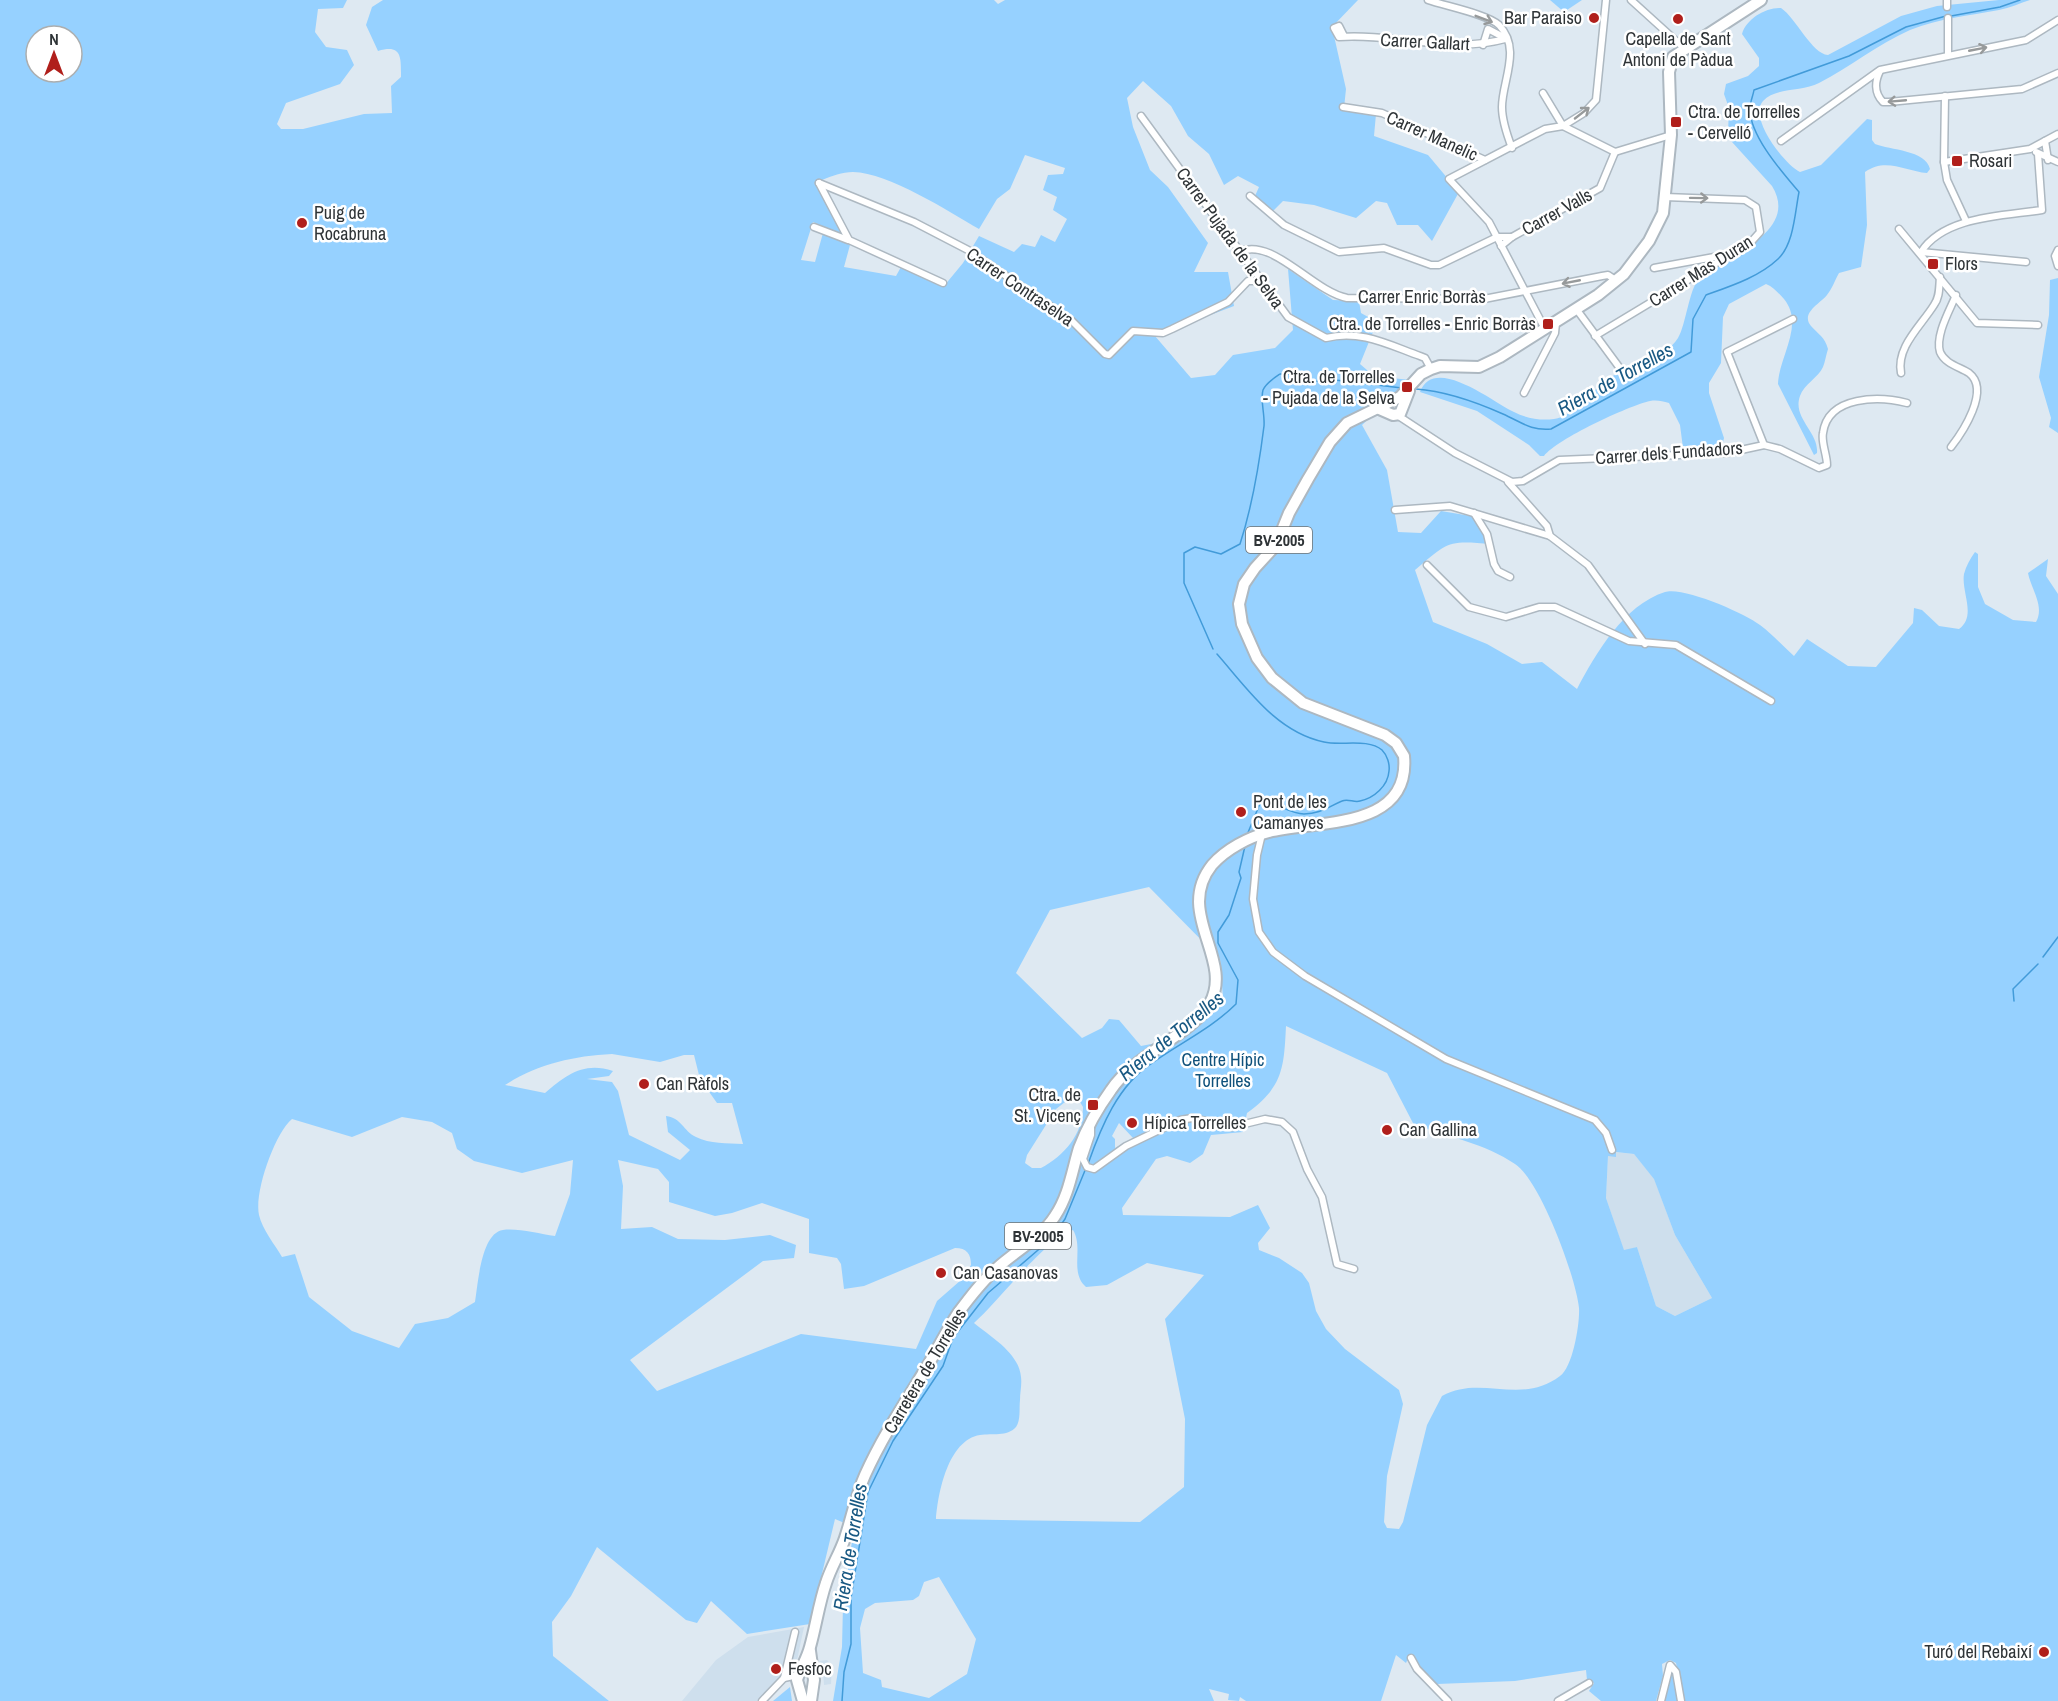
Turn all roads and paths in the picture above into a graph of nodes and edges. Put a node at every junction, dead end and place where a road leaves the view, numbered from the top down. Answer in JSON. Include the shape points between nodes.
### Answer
{"nodes":[{"id":1,"x":1428,"y":0,"type":"edge"},
{"id":2,"x":1606,"y":0,"type":"edge"},
{"id":3,"x":1631,"y":0,"type":"edge"},
{"id":4,"x":1761,"y":0,"type":"edge"},
{"id":5,"x":1948,"y":18,"type":"dead end"},
{"id":6,"x":2058,"y":20,"type":"edge"},
{"id":7,"x":1344,"y":36,"type":"dead end"},
{"id":8,"x":1505,"y":39,"type":"junction"},
{"id":9,"x":1483,"y":45,"type":"junction"},
{"id":10,"x":1684,"y":48,"type":"junction"},
{"id":11,"x":1948,"y":55,"type":"junction"},
{"id":12,"x":1880,"y":70,"type":"junction"},
{"id":13,"x":2058,"y":73,"type":"edge"},
{"id":14,"x":1543,"y":93,"type":"dead end"},
{"id":15,"x":1945,"y":96,"type":"junction"},
{"id":16,"x":1343,"y":107,"type":"dead end"},
{"id":17,"x":1141,"y":116,"type":"dead end"},
{"id":18,"x":1563,"y":126,"type":"junction"},
{"id":19,"x":2058,"y":134,"type":"edge"},
{"id":20,"x":1671,"y":135,"type":"junction"},
{"id":21,"x":1781,"y":141,"type":"dead end"},
{"id":22,"x":2045,"y":141,"type":"junction"},
{"id":23,"x":1512,"y":148,"type":"junction"},
{"id":24,"x":2030,"y":149,"type":"junction"},
{"id":25,"x":1615,"y":152,"type":"junction"},
{"id":26,"x":2038,"y":154,"type":"junction"},
{"id":27,"x":1485,"y":159,"type":"junction"},
{"id":28,"x":2048,"y":159,"type":"junction"},
{"id":29,"x":1944,"y":162,"type":"junction"},
{"id":30,"x":2058,"y":162,"type":"edge"},
{"id":31,"x":1250,"y":196,"type":"dead end"},
{"id":32,"x":1665,"y":197,"type":"junction"},
{"id":33,"x":1966,"y":221,"type":"junction"},
{"id":34,"x":814,"y":227,"type":"dead end"},
{"id":35,"x":1899,"y":229,"type":"dead end"},
{"id":36,"x":1497,"y":237,"type":"junction"},
{"id":37,"x":1512,"y":237,"type":"junction"},
{"id":38,"x":849,"y":240,"type":"junction"},
{"id":39,"x":1501,"y":246,"type":"junction"},
{"id":40,"x":2058,"y":250,"type":"edge"},
{"id":41,"x":1239,"y":252,"type":"junction"},
{"id":42,"x":1921,"y":252,"type":"junction"},
{"id":43,"x":1729,"y":255,"type":"junction"},
{"id":44,"x":2026,"y":262,"type":"dead end"},
{"id":45,"x":2058,"y":266,"type":"edge"},
{"id":46,"x":1654,"y":268,"type":"dead end"},
{"id":47,"x":1940,"y":277,"type":"junction"},
{"id":48,"x":1617,"y":280,"type":"junction"},
{"id":49,"x":1259,"y":281,"type":"junction"},
{"id":50,"x":944,"y":283,"type":"dead end"},
{"id":51,"x":1525,"y":291,"type":"junction"},
{"id":52,"x":1956,"y":295,"type":"junction"},
{"id":53,"x":1577,"y":309,"type":"junction"},
{"id":54,"x":1793,"y":319,"type":"dead end"},
{"id":55,"x":1556,"y":323,"type":"junction"},
{"id":56,"x":2038,"y":325,"type":"dead end"},
{"id":57,"x":1545,"y":330,"type":"junction"},
{"id":58,"x":1595,"y":336,"type":"junction"},
{"id":59,"x":1619,"y":367,"type":"dead end"},
{"id":60,"x":1431,"y":369,"type":"junction"},
{"id":61,"x":1901,"y":373,"type":"dead end"},
{"id":62,"x":1524,"y":393,"type":"dead end"},
{"id":63,"x":1907,"y":403,"type":"dead end"},
{"id":64,"x":1395,"y":407,"type":"junction"},
{"id":65,"x":1764,"y":446,"type":"junction"},
{"id":66,"x":1951,"y":447,"type":"dead end"},
{"id":67,"x":1506,"y":481,"type":"junction"},
{"id":68,"x":1395,"y":510,"type":"dead end"},
{"id":69,"x":1473,"y":512,"type":"junction"},
{"id":70,"x":1550,"y":536,"type":"junction"},
{"id":71,"x":1427,"y":565,"type":"dead end"},
{"id":72,"x":1510,"y":577,"type":"dead end"},
{"id":73,"x":1645,"y":645,"type":"junction"},
{"id":74,"x":1771,"y":701,"type":"dead end"},
{"id":75,"x":1262,"y":834,"type":"junction"},
{"id":76,"x":1090,"y":1124,"type":"junction"},
{"id":77,"x":1612,"y":1150,"type":"dead end"},
{"id":78,"x":1354,"y":1269,"type":"dead end"},
{"id":79,"x":795,"y":1632,"type":"dead end"},
{"id":80,"x":1411,"y":1658,"type":"dead end"},
{"id":81,"x":788,"y":1663,"type":"junction"},
{"id":82,"x":801,"y":1674,"type":"junction"},
{"id":83,"x":784,"y":1678,"type":"junction"},
{"id":84,"x":1589,"y":1683,"type":"dead end"},
{"id":85,"x":778,"y":1684,"type":"junction"},
{"id":86,"x":803,"y":1696,"type":"edge"},
{"id":87,"x":762,"y":1701,"type":"edge"},
{"id":88,"x":1448,"y":1701,"type":"edge"},
{"id":89,"x":1558,"y":1701,"type":"edge"},
{"id":90,"x":1661,"y":1701,"type":"edge"},
{"id":91,"x":1682,"y":1701,"type":"edge"}],
"edges":[{"from":1,"to":8,"type":"street","one_way":true,"via":[[1490,20],[1499,26]]},
{"from":18,"to":2,"type":"street","one_way":true,"via":[[1596,100]]},
{"from":3,"to":10,"type":"street"},
{"from":4,"to":10,"type":"main road"},
{"from":5,"to":11,"type":"street"},
{"from":11,"to":6,"type":"street","one_way":true,"via":[[2026,40]]},
{"from":7,"to":9,"type":"street","name":"Carrer Gallart"},
{"from":8,"to":9,"type":"street","name":"Carrer Gallart"},
{"from":8,"to":9,"type":"street","via":[[1488,28]]},
{"from":8,"to":23,"type":"street","via":[[1511,65],[1502,106]]},
{"from":10,"to":20,"type":"main road","via":[[1673,57],[1669,72]]},
{"from":11,"to":12,"type":"street"},
{"from":15,"to":12,"type":"street","one_way":true,"via":[[1883,102],[1878,98],[1875,81]]},
{"from":12,"to":21,"type":"street"},
{"from":13,"to":15,"type":"street","via":[[2022,89]]},
{"from":14,"to":18,"type":"street"},
{"from":15,"to":29,"type":"street"},
{"from":16,"to":27,"type":"street","name":"Carrer Manelic","via":[[1382,113]]},
{"from":17,"to":41,"type":"street","name":"Carrer Pujada de la Selva"},
{"from":18,"to":23,"type":"street","via":[[1545,129]]},
{"from":18,"to":25,"type":"street"},
{"from":19,"to":22,"type":"street"},
{"from":20,"to":25,"type":"street"},
{"from":20,"to":32,"type":"main road"},
{"from":22,"to":24,"type":"street"},
{"from":22,"to":28,"type":"street"},
{"from":23,"to":27,"type":"street"},
{"from":24,"to":26,"type":"street"},
{"from":24,"to":29,"type":"street"},
{"from":25,"to":37,"type":"street","name":"Carrer Valls","via":[[1600,188]]},
{"from":26,"to":28,"type":"street"},
{"from":26,"to":33,"type":"street","via":[[2042,210]]},
{"from":27,"to":36,"type":"street","via":[[1449,179],[1489,222]]},
{"from":28,"to":30,"type":"street"},
{"from":29,"to":33,"type":"street","via":[[1947,180]]},
{"from":31,"to":36,"type":"street","name":"Carrer Valls","via":[[1284,225],[1339,252],[1384,248],[1431,265]]},
{"from":32,"to":43,"type":"street","name":"Carrer Mas Duran","one_way":true,"via":[[1732,198],[1756,207],[1760,232],[1757,238]]},
{"from":32,"to":48,"type":"main road","via":[[1656,230]]},
{"from":33,"to":42,"type":"street","via":[[1926,243]]},
{"from":34,"to":38,"type":"street"},
{"from":35,"to":42,"type":"street"},
{"from":36,"to":37,"type":"street","name":"Carrer Valls"},
{"from":36,"to":39,"type":"street"},
{"from":37,"to":39,"type":"street","name":"Carrer Valls"},
{"from":38,"to":49,"type":"street","name":"Carrer Contraselva","via":[[819,183],[914,222],[968,250],[1072,321],[1109,355],[1133,332],[1163,333],[1228,302],[1248,281]]},
{"from":38,"to":50,"type":"street"},
{"from":39,"to":51,"type":"street"},
{"from":40,"to":45,"type":"street"},
{"from":41,"to":49,"type":"street","name":"Carrer Pujada de la Selva"},
{"from":41,"to":51,"type":"street","name":"Carrer Enric Borràs","via":[[1247,248],[1267,251],[1327,292],[1347,298],[1484,299]]},
{"from":42,"to":44,"type":"street"},
{"from":42,"to":47,"type":"street"},
{"from":43,"to":46,"type":"street"},
{"from":43,"to":58,"type":"street","name":"Carrer Mas Duran"},
{"from":47,"to":52,"type":"street"},
{"from":47,"to":61,"type":"street","via":[[1939,296],[1918,324],[1899,361]]},
{"from":48,"to":51,"type":"street","name":"Carrer Enric Borràs","one_way":true,"via":[[1608,275]]},
{"from":48,"to":53,"type":"main road"},
{"from":49,"to":60,"type":"street","name":"Carrer Pujada de la Selva","via":[[1288,317],[1314,333],[1326,338],[1358,334],[1425,358]]},
{"from":51,"to":57,"type":"street"},
{"from":52,"to":56,"type":"street","via":[[1977,323]]},
{"from":52,"to":66,"type":"street","via":[[1939,341],[1941,353],[1971,375],[1977,386],[1968,422]]},
{"from":53,"to":55,"type":"main road"},
{"from":53,"to":58,"type":"street"},
{"from":54,"to":65,"type":"street","via":[[1726,352]]},
{"from":55,"to":57,"type":"main road"},
{"from":55,"to":62,"type":"street","via":[[1555,333]]},
{"from":57,"to":60,"type":"main road","via":[[1489,364]]},
{"from":58,"to":59,"type":"street"},
{"from":60,"to":64,"type":"main road","number":"BV-2005","via":[[1421,374]]},
{"from":63,"to":65,"type":"street","name":"Carrer dels Fundadors","via":[[1856,400],[1841,407],[1828,418],[1822,434],[1827,465],[1820,468],[1780,449]]},
{"from":64,"to":67,"type":"street","via":[[1455,453]]},
{"from":64,"to":75,"type":"main road","name":"Carretera de Torrelles","number":"BV-2005","via":[[1377,408],[1347,423],[1330,442],[1293,504],[1276,545],[1244,584],[1239,609],[1257,658],[1279,685],[1303,703],[1392,740],[1404,756],[1404,772],[1389,801],[1362,817]]},
{"from":65,"to":67,"type":"street","name":"Carrer dels Fundadors","via":[[1715,454],[1559,460],[1523,481]]},
{"from":67,"to":70,"type":"street","via":[[1547,526]]},
{"from":68,"to":69,"type":"street","via":[[1450,506]]},
{"from":69,"to":70,"type":"street"},
{"from":69,"to":72,"type":"street","via":[[1487,534],[1494,564]]},
{"from":70,"to":73,"type":"street","via":[[1588,565]]},
{"from":71,"to":73,"type":"street","via":[[1469,607],[1506,618],[1539,607],[1555,607]]},
{"from":73,"to":74,"type":"street","via":[[1676,645]]},
{"from":75,"to":76,"type":"main road","name":"Carretera de Torrelles","number":"BV-2005","via":[[1245,841],[1212,865],[1200,890],[1200,919],[1215,974],[1211,1002],[1193,1023],[1127,1070]]},
{"from":75,"to":77,"type":"street","via":[[1253,899],[1259,932],[1272,952],[1305,976],[1446,1059],[1595,1120],[1606,1133]]},
{"from":76,"to":78,"type":"street","via":[[1091,1135],[1084,1156],[1087,1166],[1097,1167],[1132,1143],[1180,1120],[1198,1119],[1232,1127],[1265,1119],[1282,1122],[1293,1132],[1322,1197],[1337,1264]]},
{"from":76,"to":82,"type":"main road","name":"Carretera de Torrelles","number":"BV-2005","via":[[1057,1213],[1039,1236],[988,1276],[963,1307],[869,1466],[826,1582]]},
{"from":79,"to":81,"type":"street"},
{"from":80,"to":88,"type":"street"},
{"from":81,"to":82,"type":"street","via":[[790,1671]]},
{"from":81,"to":83,"type":"street"},
{"from":82,"to":83,"type":"street"},
{"from":82,"to":86,"type":"main road","name":"Carretera de Torrelles","number":"BV-2005"},
{"from":82,"to":86,"type":"main road","name":"Carretera de Torrelles","number":"BV-2005"},
{"from":83,"to":85,"type":"street"},
{"from":84,"to":89,"type":"street"},
{"from":85,"to":86,"type":"street","via":[[790,1681]]},
{"from":85,"to":87,"type":"street"},
{"from":90,"to":91,"type":"street","via":[[1670,1665],[1676,1672]]}]}
